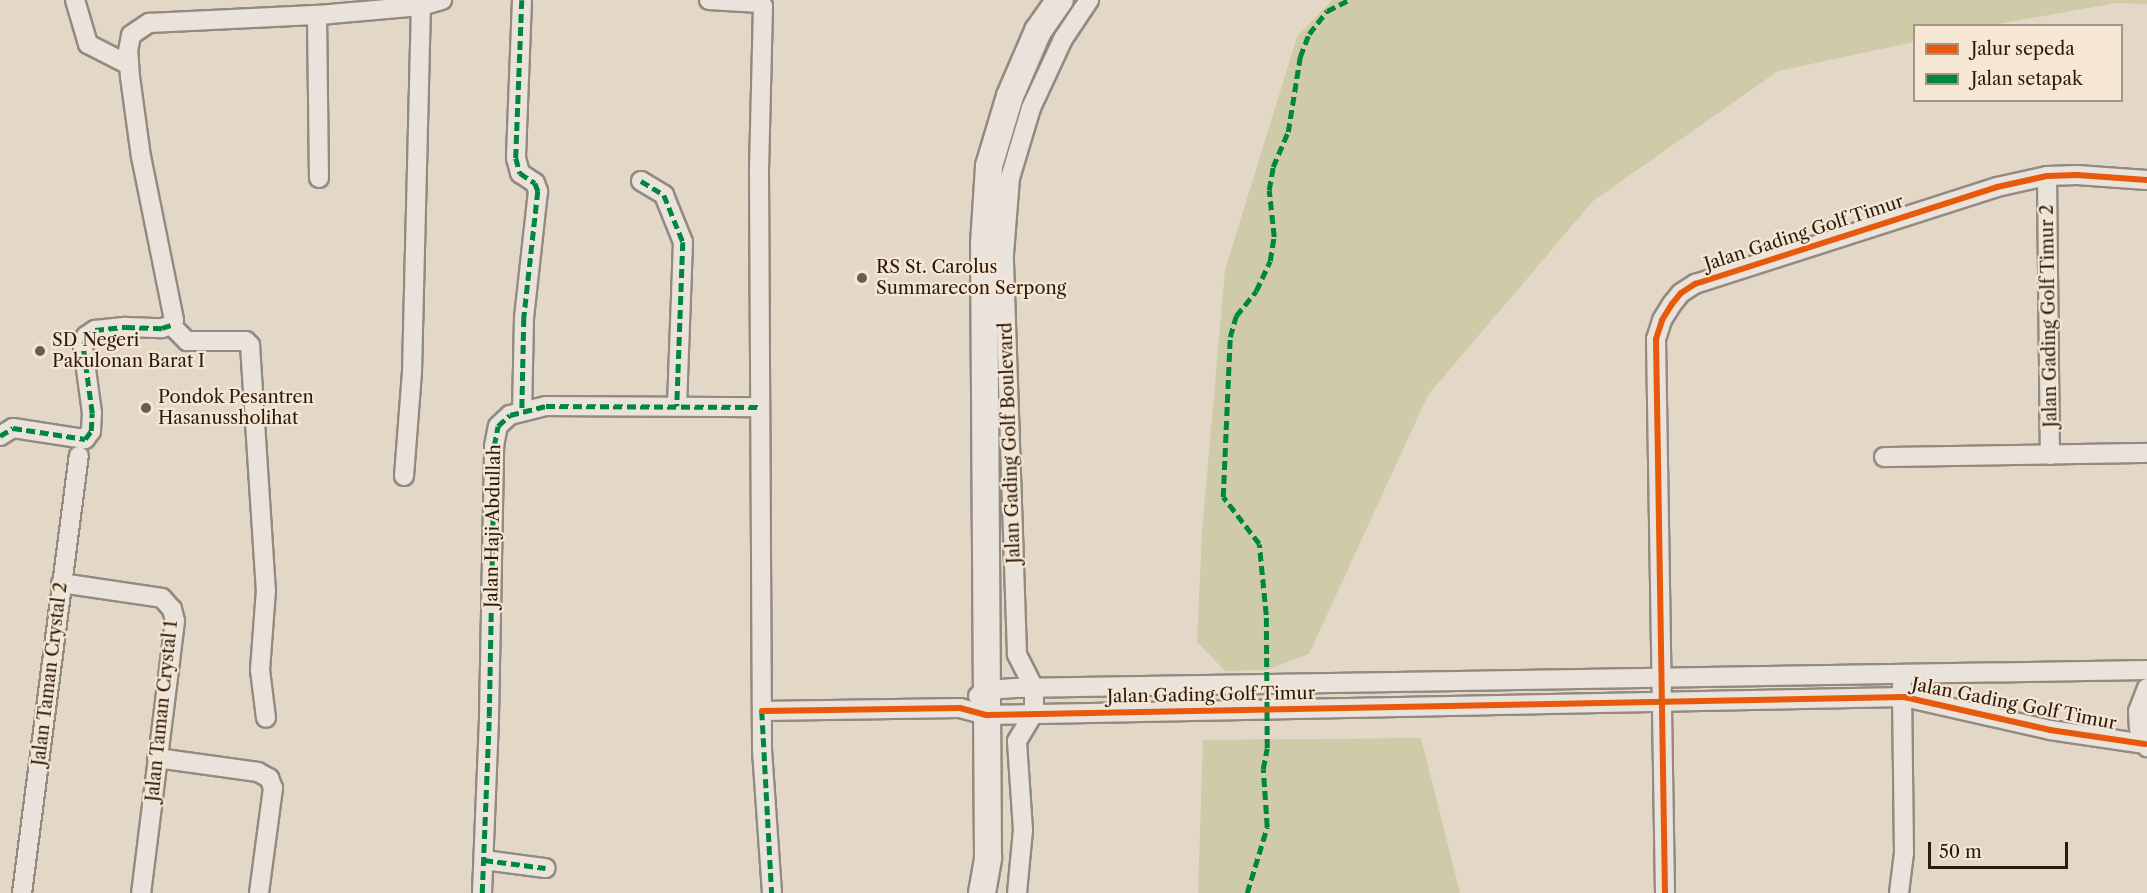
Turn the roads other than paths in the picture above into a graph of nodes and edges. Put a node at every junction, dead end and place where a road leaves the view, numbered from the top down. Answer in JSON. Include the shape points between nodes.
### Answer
{"nodes":[{"id":1,"x":75,"y":0,"type":"edge"},
{"id":2,"x":442,"y":0,"type":"edge"},
{"id":3,"x":522,"y":0,"type":"edge"},
{"id":4,"x":709,"y":0,"type":"edge"},
{"id":5,"x":1060,"y":0,"type":"edge"},
{"id":6,"x":1089,"y":0,"type":"edge"},
{"id":7,"x":422,"y":6,"type":"junction"},
{"id":8,"x":317,"y":15,"type":"junction"},
{"id":9,"x":129,"y":65,"type":"junction"},
{"id":10,"x":2047,"y":176,"type":"junction"},
{"id":11,"x":319,"y":178,"type":"dead end"},
{"id":12,"x":2147,"y":180,"type":"edge"},
{"id":13,"x":640,"y":181,"type":"dead end"},
{"id":14,"x":171,"y":325,"type":"junction"},
{"id":15,"x":676,"y":406,"type":"junction"},
{"id":16,"x":759,"y":407,"type":"junction"},
{"id":17,"x":522,"y":411,"type":"junction"},
{"id":18,"x":0,"y":436,"type":"edge"},
{"id":19,"x":2147,"y":453,"type":"edge"},
{"id":20,"x":2050,"y":455,"type":"junction"},
{"id":21,"x":79,"y":456,"type":"dead end"},
{"id":22,"x":1884,"y":457,"type":"dead end"},
{"id":23,"x":404,"y":476,"type":"dead end"},
{"id":24,"x":61,"y":583,"type":"junction"},
{"id":25,"x":2147,"y":670,"type":"edge"},
{"id":26,"x":1901,"y":675,"type":"junction"},
{"id":27,"x":1662,"y":679,"type":"junction"},
{"id":28,"x":1034,"y":688,"type":"junction"},
{"id":29,"x":2147,"y":688,"type":"edge"},
{"id":30,"x":1904,"y":697,"type":"junction"},
{"id":31,"x":1661,"y":701,"type":"junction"},
{"id":32,"x":987,"y":702,"type":"junction"},
{"id":33,"x":762,"y":711,"type":"junction"},
{"id":34,"x":1034,"y":713,"type":"junction"},
{"id":35,"x":266,"y":718,"type":"dead end"},
{"id":36,"x":2146,"y":745,"type":"edge"},
{"id":37,"x":157,"y":758,"type":"junction"},
{"id":38,"x":484,"y":860,"type":"junction"},
{"id":39,"x":545,"y":868,"type":"dead end"},
{"id":40,"x":22,"y":893,"type":"edge"},
{"id":41,"x":141,"y":893,"type":"edge"},
{"id":42,"x":260,"y":893,"type":"edge"},
{"id":43,"x":483,"y":893,"type":"edge"},
{"id":44,"x":772,"y":893,"type":"edge"},
{"id":45,"x":982,"y":893,"type":"edge"},
{"id":46,"x":1017,"y":893,"type":"edge"},
{"id":47,"x":1665,"y":893,"type":"edge"},
{"id":48,"x":1899,"y":893,"type":"edge"}],
"edges":[{"from":1,"to":9,"type":"street","via":[[88,44]]},
{"from":2,"to":7,"type":"street"},
{"from":3,"to":17,"type":"street","via":[[516,158],[520,173],[536,183],[538,191],[524,318]]},
{"from":4,"to":16,"type":"street","via":[[763,6]]},
{"from":5,"to":32,"type":"main road","name":"Jalan Gading Golf Boulevard","via":[[1038,31],[1010,96],[989,166],[984,244]]},
{"from":6,"to":28,"type":"street","name":"Jalan Gading Golf Boulevard","via":[[1063,39],[1031,108],[1010,178],[1004,254],[1017,654]]},
{"from":7,"to":8,"type":"street"},
{"from":7,"to":23,"type":"street","via":[[412,372]]},
{"from":8,"to":9,"type":"street","via":[[149,23],[131,35]]},
{"from":8,"to":11,"type":"street"},
{"from":9,"to":14,"type":"street","via":[[141,157],[174,320]]},
{"from":10,"to":12,"type":"street","name":"Jalan Gading Golf Timur"},
{"from":10,"to":20,"type":"street","name":"Jalan Gading Golf Timur 2"},
{"from":10,"to":27,"type":"street","name":"Jalan Gading Golf Timur","via":[[1997,187],[1695,284],[1676,298],[1656,339]]},
{"from":13,"to":15,"type":"street","via":[[664,195],[683,242]]},
{"from":14,"to":18,"type":"street","via":[[95,330],[86,336],[83,347],[92,431],[85,439],[13,428]]},
{"from":14,"to":35,"type":"street","via":[[187,340],[246,341],[250,345],[266,590],[261,670]]},
{"from":15,"to":16,"type":"street","name":"Jalan Haji Abdullah"},
{"from":15,"to":17,"type":"street","name":"Jalan Haji Abdullah","via":[[569,405]]},
{"from":16,"to":33,"type":"street"},
{"from":17,"to":38,"type":"street","name":"Jalan Haji Abdullah","via":[[503,419],[495,436]]},
{"from":19,"to":20,"type":"street"},
{"from":20,"to":22,"type":"street"},
{"from":21,"to":24,"type":"street","name":"Jalan Taman Crystal 2"},
{"from":24,"to":37,"type":"street","name":"Jalan Taman Crystal 1","via":[[162,598],[172,609],[175,621]]},
{"from":24,"to":40,"type":"street","name":"Jalan Taman Crystal 2"},
{"from":25,"to":26,"type":"street","name":"Jalan Gading Golf Timur"},
{"from":26,"to":27,"type":"street","name":"Jalan Gading Golf Timur"},
{"from":26,"to":30,"type":"street"},
{"from":27,"to":28,"type":"street","name":"Jalan Gading Golf Timur"},
{"from":27,"to":31,"type":"street"},
{"from":28,"to":32,"type":"street","name":"Jalan Gading Golf Timur"},
{"from":28,"to":34,"type":"street","name":"Jalan Gading Golf Boulevard"},
{"from":29,"to":36,"type":"street","name":"Jalan Gading Golf Timur","via":[[2138,711]]},
{"from":30,"to":31,"type":"street","name":"Jalan Gading Golf Timur"},
{"from":30,"to":36,"type":"street","name":"Jalan Gading Golf Timur","via":[[2050,730]]},
{"from":30,"to":48,"type":"street","via":[[1904,853]]},
{"from":31,"to":34,"type":"street","name":"Jalan Gading Golf Timur"},
{"from":31,"to":47,"type":"street"},
{"from":32,"to":33,"type":"street","name":"Jalan Gading Golf Timur","via":[[960,708]]},
{"from":32,"to":34,"type":"street","name":"Jalan Gading Golf Timur"},
{"from":32,"to":45,"type":"main road","name":"Jalan Gading Golf Boulevard","via":[[988,858]]},
{"from":33,"to":44,"type":"street"},
{"from":34,"to":46,"type":"street","via":[[1017,741],[1023,830]]},
{"from":37,"to":41,"type":"street","name":"Jalan Taman Crystal 1"},
{"from":37,"to":42,"type":"street","via":[[258,772],[269,778],[273,788]]},
{"from":38,"to":39,"type":"street"},
{"from":38,"to":43,"type":"street","name":"Jalan Haji Abdullah"}]}
